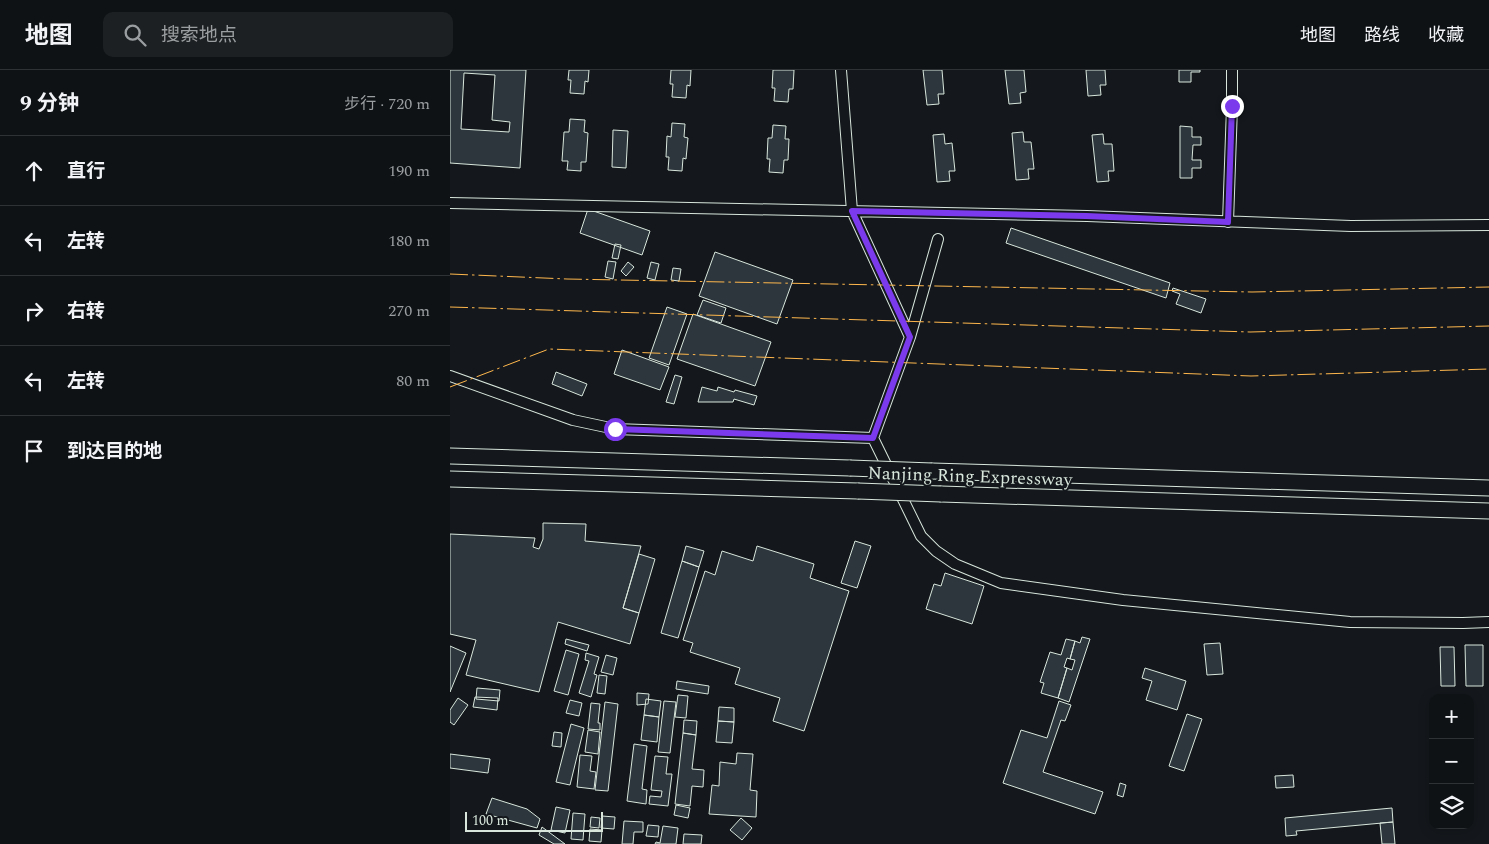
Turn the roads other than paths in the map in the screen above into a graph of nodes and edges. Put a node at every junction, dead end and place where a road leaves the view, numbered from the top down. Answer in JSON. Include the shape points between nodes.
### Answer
{"nodes":[{"id":1,"x":841,"y":70,"type":"edge"},
{"id":2,"x":1232,"y":70,"type":"edge"},
{"id":3,"x":450,"y":203,"type":"edge"},
{"id":4,"x":852,"y":211,"type":"junction"},
{"id":5,"x":1228,"y":222,"type":"junction"},
{"id":6,"x":1489,"y":225,"type":"edge"},
{"id":7,"x":938,"y":239,"type":"dead end"},
{"id":8,"x":910,"y":337,"type":"junction"},
{"id":9,"x":450,"y":376,"type":"edge"},
{"id":10,"x":873,"y":438,"type":"junction"},
{"id":11,"x":450,"y":456,"type":"edge"},
{"id":12,"x":450,"y":479,"type":"edge"},
{"id":13,"x":1489,"y":488,"type":"edge"},
{"id":14,"x":1489,"y":511,"type":"edge"},
{"id":15,"x":1489,"y":622,"type":"edge"}],
"edges":[{"from":1,"to":4,"type":"street"},
{"from":2,"to":5,"type":"street"},
{"from":3,"to":4,"type":"street"},
{"from":4,"to":5,"type":"street"},
{"from":4,"to":8,"type":"street"},
{"from":5,"to":6,"type":"street","via":[[1351,226]]},
{"from":7,"to":8,"type":"street"},
{"from":8,"to":10,"type":"street"},
{"from":9,"to":10,"type":"street","via":[[573,420],[615,429]]},
{"from":10,"to":15,"type":"street","via":[[921,536],[936,552],[955,564],[1001,583],[1123,600],[1350,622]]},
{"from":11,"to":13,"type":"highway","name":"Nanjing Ring Expressway","bridge":true},
{"from":12,"to":14,"type":"highway","name":"Nanjing Ring Expressway","bridge":true}]}
